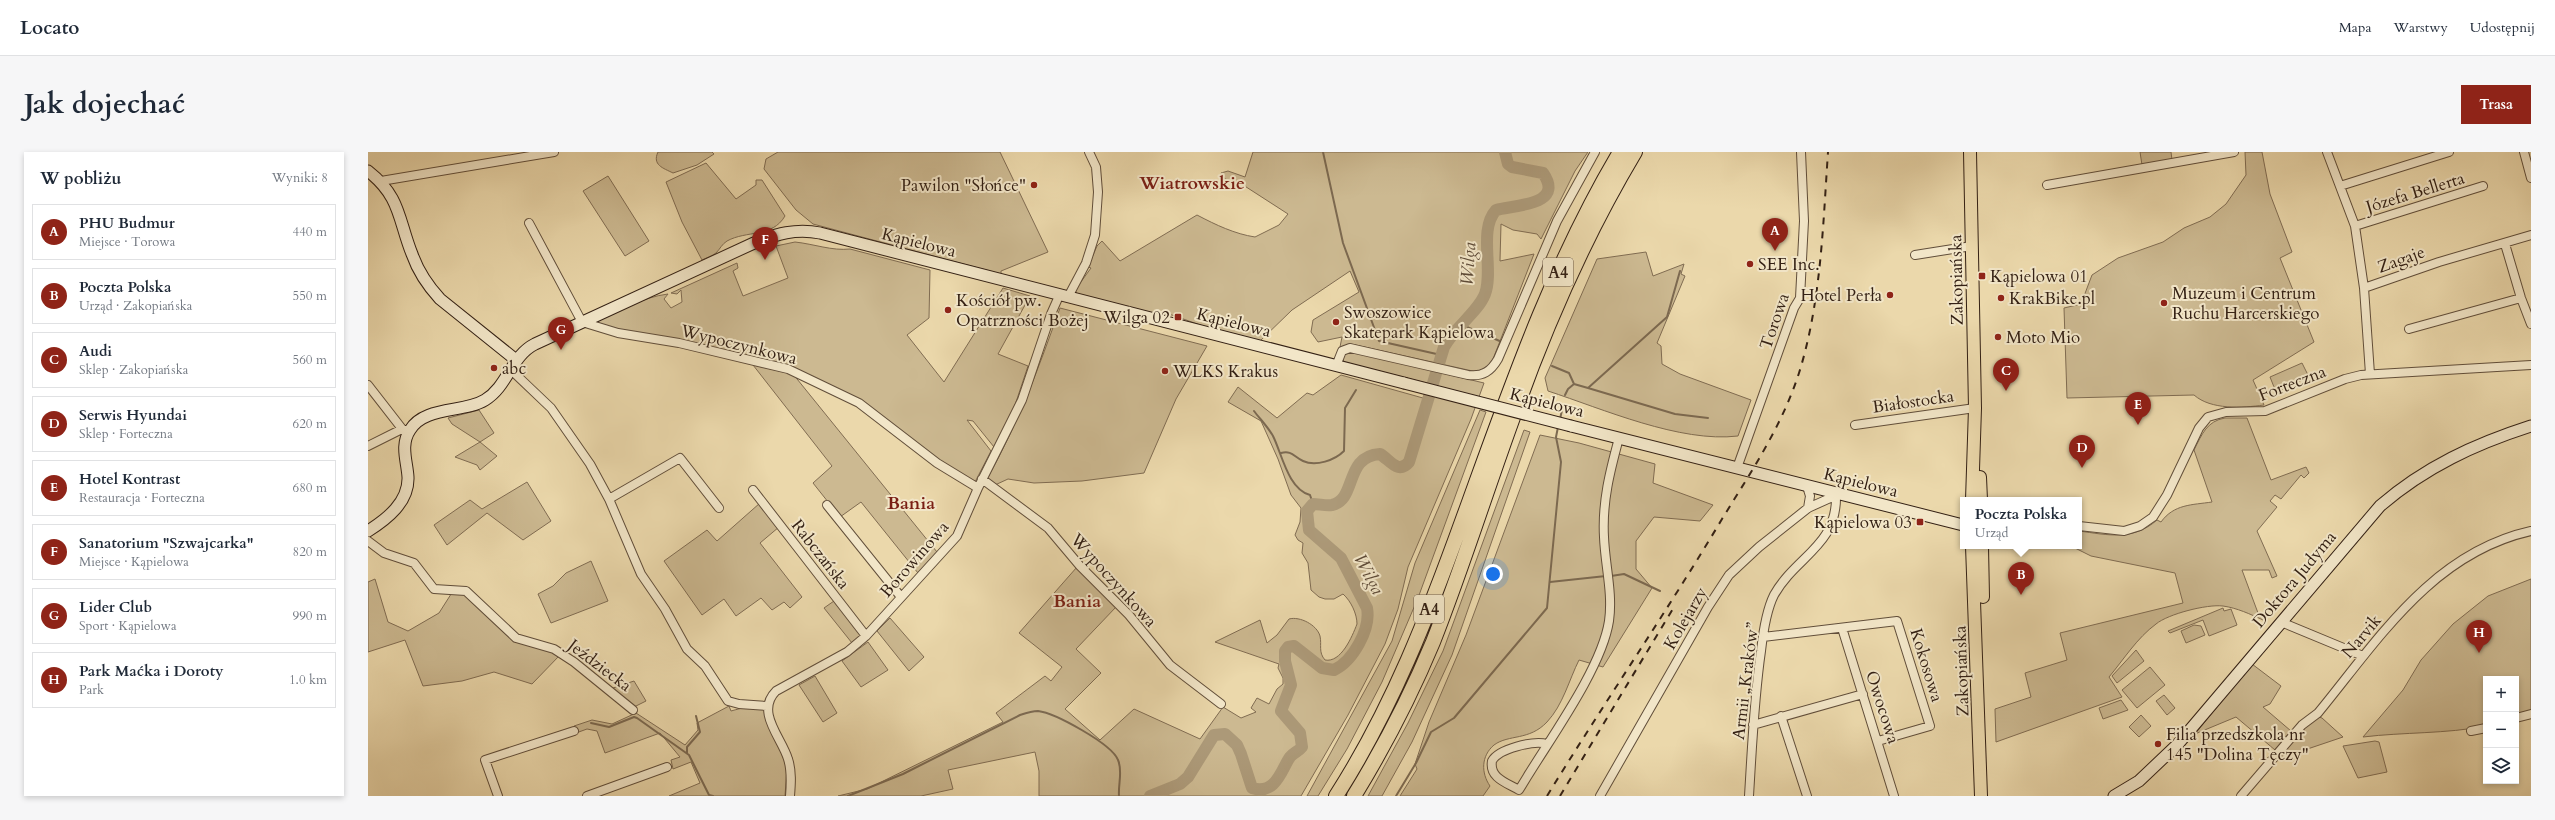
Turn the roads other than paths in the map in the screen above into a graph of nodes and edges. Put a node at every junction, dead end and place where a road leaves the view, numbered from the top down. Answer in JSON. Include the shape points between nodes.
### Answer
{"nodes":[{"id":1,"x":554,"y":152,"type":"edge"},
{"id":2,"x":1089,"y":152,"type":"edge"},
{"id":3,"x":1595,"y":152,"type":"edge"},
{"id":4,"x":1620,"y":152,"type":"edge"},
{"id":5,"x":1635,"y":152,"type":"edge"},
{"id":6,"x":1801,"y":152,"type":"edge"},
{"id":7,"x":1970,"y":152,"type":"edge"},
{"id":8,"x":2234,"y":152,"type":"edge"},
{"id":9,"x":2327,"y":152,"type":"edge"},
{"id":10,"x":2450,"y":152,"type":"edge"},
{"id":11,"x":2524,"y":152,"type":"edge"},
{"id":12,"x":368,"y":171,"type":"edge"},
{"id":13,"x":2531,"y":178,"type":"edge"},
{"id":14,"x":381,"y":181,"type":"junction"},
{"id":15,"x":2047,"y":186,"type":"dead end"},
{"id":16,"x":2340,"y":186,"type":"junction"},
{"id":17,"x":2483,"y":186,"type":"dead end"},
{"id":18,"x":529,"y":223,"type":"dead end"},
{"id":19,"x":2355,"y":226,"type":"junction"},
{"id":20,"x":2531,"y":235,"type":"edge"},
{"id":21,"x":2505,"y":244,"type":"junction"},
{"id":22,"x":1972,"y":246,"type":"junction"},
{"id":23,"x":1915,"y":255,"type":"dead end"},
{"id":24,"x":2364,"y":288,"type":"junction"},
{"id":25,"x":1064,"y":296,"type":"junction"},
{"id":26,"x":2521,"y":298,"type":"junction"},
{"id":27,"x":582,"y":322,"type":"junction"},
{"id":28,"x":2531,"y":324,"type":"edge"},
{"id":29,"x":2409,"y":329,"type":"dead end"},
{"id":30,"x":513,"y":364,"type":"junction"},
{"id":31,"x":2531,"y":365,"type":"edge"},
{"id":32,"x":1336,"y":366,"type":"junction"},
{"id":33,"x":2370,"y":374,"type":"junction"},
{"id":34,"x":368,"y":385,"type":"edge"},
{"id":35,"x":1974,"y":408,"type":"junction"},
{"id":36,"x":1855,"y":425,"type":"dead end"},
{"id":37,"x":2531,"y":426,"type":"edge"},
{"id":38,"x":407,"y":430,"type":"junction"},
{"id":39,"x":1619,"y":438,"type":"junction"},
{"id":40,"x":368,"y":446,"type":"edge"},
{"id":41,"x":1736,"y":468,"type":"junction"},
{"id":42,"x":982,"y":479,"type":"junction"},
{"id":43,"x":1807,"y":486,"type":"junction"},
{"id":44,"x":978,"y":488,"type":"junction"},
{"id":45,"x":752,"y":490,"type":"dead end"},
{"id":46,"x":1837,"y":495,"type":"junction"},
{"id":47,"x":1972,"y":497,"type":"edge"},
{"id":48,"x":1981,"y":497,"type":"edge"},
{"id":49,"x":609,"y":500,"type":"junction"},
{"id":50,"x":827,"y":505,"type":"dead end"},
{"id":51,"x":719,"y":508,"type":"dead end"},
{"id":52,"x":1808,"y":508,"type":"junction"},
{"id":53,"x":1960,"y":524,"type":"edge"},
{"id":54,"x":2082,"y":526,"type":"edge"},
{"id":55,"x":368,"y":531,"type":"edge"},
{"id":56,"x":2531,"y":531,"type":"edge"},
{"id":57,"x":368,"y":541,"type":"edge"},
{"id":58,"x":1972,"y":549,"type":"edge"},
{"id":59,"x":1982,"y":549,"type":"edge"},
{"id":60,"x":901,"y":598,"type":"junction"},
{"id":61,"x":2281,"y":622,"type":"junction"},
{"id":62,"x":1842,"y":628,"type":"junction"},
{"id":63,"x":866,"y":636,"type":"junction"},
{"id":64,"x":1763,"y":637,"type":"junction"},
{"id":65,"x":2363,"y":656,"type":"junction"},
{"id":66,"x":1863,"y":694,"type":"junction"},
{"id":67,"x":1221,"y":704,"type":"dead end"},
{"id":68,"x":767,"y":706,"type":"junction"},
{"id":69,"x":633,"y":710,"type":"dead end"},
{"id":70,"x":2531,"y":714,"type":"edge"},
{"id":71,"x":1781,"y":716,"type":"junction"},
{"id":72,"x":2519,"y":717,"type":"edge"},
{"id":73,"x":1753,"y":725,"type":"junction"},
{"id":74,"x":2483,"y":729,"type":"edge"},
{"id":75,"x":574,"y":731,"type":"dead end"},
{"id":76,"x":2470,"y":731,"type":"dead end"},
{"id":77,"x":1878,"y":741,"type":"junction"},
{"id":78,"x":1547,"y":744,"type":"junction"},
{"id":79,"x":667,"y":767,"type":"dead end"},
{"id":80,"x":498,"y":796,"type":"edge"},
{"id":81,"x":587,"y":796,"type":"edge"},
{"id":82,"x":790,"y":796,"type":"edge"},
{"id":83,"x":1336,"y":796,"type":"edge"},
{"id":84,"x":1354,"y":796,"type":"edge"},
{"id":85,"x":1600,"y":796,"type":"edge"},
{"id":86,"x":1749,"y":796,"type":"edge"},
{"id":87,"x":1807,"y":796,"type":"edge"},
{"id":88,"x":1894,"y":796,"type":"edge"},
{"id":89,"x":1981,"y":796,"type":"edge"},
{"id":90,"x":1989,"y":796,"type":"edge"},
{"id":91,"x":2114,"y":796,"type":"edge"},
{"id":92,"x":2241,"y":796,"type":"edge"}],
"edges":[{"from":1,"to":14,"type":"street"},
{"from":2,"to":25,"type":"street","name":"Borowinowa","via":[[1096,167],[1098,192],[1095,235],[1086,262]]},
{"from":3,"to":32,"type":"street","via":[[1557,221],[1494,366],[1486,373],[1475,376],[1350,348],[1342,351]]},
{"from":4,"to":83,"type":"highway","number":"A4","via":[[1579,227],[1532,332],[1405,668],[1375,729]]},
{"from":5,"to":84,"type":"highway","number":"A4","via":[[1591,234],[1541,344],[1459,573],[1424,662],[1383,745]]},
{"from":6,"to":41,"type":"street","name":"Torowa","via":[[1804,221],[1800,298],[1794,308]]},
{"from":7,"to":22,"type":"main road","name":"Zakopiańska"},
{"from":8,"to":15,"type":"street"},
{"from":9,"to":16,"type":"street"},
{"from":10,"to":16,"type":"street"},
{"from":11,"to":13,"type":"street"},
{"from":12,"to":14,"type":"street"},
{"from":14,"to":30,"type":"street","via":[[397,204],[412,254],[430,287]]},
{"from":16,"to":19,"type":"street"},
{"from":17,"to":19,"type":"street","name":"Józefa Bellerta"},
{"from":18,"to":27,"type":"street"},
{"from":19,"to":24,"type":"street"},
{"from":20,"to":21,"type":"street","name":"Zagaje"},
{"from":21,"to":24,"type":"street","name":"Zagaje","via":[[2439,262]]},
{"from":21,"to":26,"type":"street"},
{"from":22,"to":23,"type":"street"},
{"from":22,"to":35,"type":"main road","name":"Zakopiańska"},
{"from":24,"to":33,"type":"street","name":"Zagaje"},
{"from":25,"to":27,"type":"street","name":"Kąpielowa","via":[[820,233],[794,231],[765,238]]},
{"from":25,"to":32,"type":"street","name":"Kąpielowa"},
{"from":25,"to":42,"type":"street","name":"Borowinowa","via":[[1050,314],[1022,400]]},
{"from":26,"to":28,"type":"street"},
{"from":26,"to":29,"type":"street"},
{"from":27,"to":30,"type":"street","name":"Kąpielowa","via":[[528,348]]},
{"from":27,"to":44,"type":"street","name":"Wypoczynkowa","via":[[618,333],[685,345],[788,369],[859,403],[915,447]]},
{"from":30,"to":38,"type":"street","name":"Kąpielowa","via":[[496,391],[485,400],[431,415]]},
{"from":30,"to":49,"type":"street","via":[[551,408],[590,464]]},
{"from":31,"to":33,"type":"street","name":"Forteczna"},
{"from":32,"to":39,"type":"street","name":"Kąpielowa","bridge":true},
{"from":33,"to":54,"type":"street","name":"Forteczna","via":[[2345,379],[2265,411],[2226,412],[2208,417],[2199,428],[2153,517],[2140,526],[2124,531]]},
{"from":34,"to":38,"type":"street"},
{"from":35,"to":36,"type":"street","name":"Białostocka"},
{"from":35,"to":47,"type":"main road","name":"Zakopiańska"},
{"from":35,"to":48,"type":"main road","name":"Zakopiańska"},
{"from":37,"to":61,"type":"street","name":"Doktora Judyma","via":[[2470,448],[2429,469],[2399,490],[2361,526]]},
{"from":38,"to":40,"type":"street"},
{"from":38,"to":55,"type":"street","via":[[406,492],[398,506]]},
{"from":39,"to":41,"type":"street","name":"Kąpielowa"},
{"from":39,"to":78,"type":"street","via":[[1604,507],[1609,622],[1602,647],[1590,673]]},
{"from":41,"to":43,"type":"street","name":"Kąpielowa"},
{"from":42,"to":44,"type":"street","name":"Borowinowa"},
{"from":42,"to":67,"type":"street","name":"Wypoczynkowa","via":[[1048,528],[1080,566],[1129,615],[1170,665]]},
{"from":43,"to":46,"type":"street","name":"Kąpielowa"},
{"from":43,"to":52,"type":"street","via":[[1810,496]]},
{"from":44,"to":60,"type":"street","name":"Borowinowa","via":[[957,536]]},
{"from":45,"to":63,"type":"street","name":"Rabczańska"},
{"from":46,"to":52,"type":"street","name":"Kolejarzy"},
{"from":46,"to":53,"type":"street","name":"Kąpielowa"},
{"from":46,"to":64,"type":"street","name":"Armii „Kraków”","via":[[1834,519],[1829,532],[1787,575],[1777,591]]},
{"from":49,"to":51,"type":"street","via":[[680,458]]},
{"from":49,"to":68,"type":"street","via":[[641,574],[665,609],[687,649],[705,666],[728,701]]},
{"from":50,"to":60,"type":"street"},
{"from":52,"to":85,"type":"street","name":"Kolejarzy","via":[[1754,551],[1719,588]]},
{"from":56,"to":65,"type":"street","name":"Narvik","via":[[2488,545],[2445,570],[2408,604]]},
{"from":57,"to":69,"type":"street","name":"Jeździecka","via":[[384,553],[414,563],[434,589],[466,591],[516,638],[554,649]]},
{"from":58,"to":89,"type":"main road","name":"Zakopiańska"},
{"from":59,"to":90,"type":"main road","name":"Zakopiańska"},
{"from":60,"to":63,"type":"street","name":"Borowinowa"},
{"from":61,"to":65,"type":"street"},
{"from":61,"to":91,"type":"street","name":"Doktora Judyma","via":[[2160,764]]},
{"from":62,"to":64,"type":"street","name":"Kokosowa"},
{"from":62,"to":66,"type":"street","name":"Owocowa"},
{"from":62,"to":77,"type":"street","name":"Kokosowa","via":[[1897,621],[1930,726]]},
{"from":63,"to":68,"type":"street","name":"Borowinowa","via":[[848,652],[776,691]]},
{"from":64,"to":73,"type":"street","name":"Armii „Kraków”"},
{"from":65,"to":92,"type":"street","name":"Narvik","via":[[2318,713],[2302,725]]},
{"from":66,"to":71,"type":"street"},
{"from":66,"to":77,"type":"street","name":"Owocowa"},
{"from":68,"to":82,"type":"street","via":[[769,719],[788,760]]},
{"from":70,"to":72,"type":"street"},
{"from":71,"to":73,"type":"street"},
{"from":71,"to":87,"type":"street"},
{"from":73,"to":86,"type":"street","name":"Armii „Kraków”"},
{"from":74,"to":76,"type":"street"},
{"from":75,"to":80,"type":"street","via":[[485,760]]},
{"from":77,"to":88,"type":"street","name":"Owocowa"},
{"from":78,"to":78,"type":"street","via":[[1519,790],[1494,775],[1491,766],[1494,757],[1500,752],[1539,743]]},
{"from":79,"to":81,"type":"street"}]}
